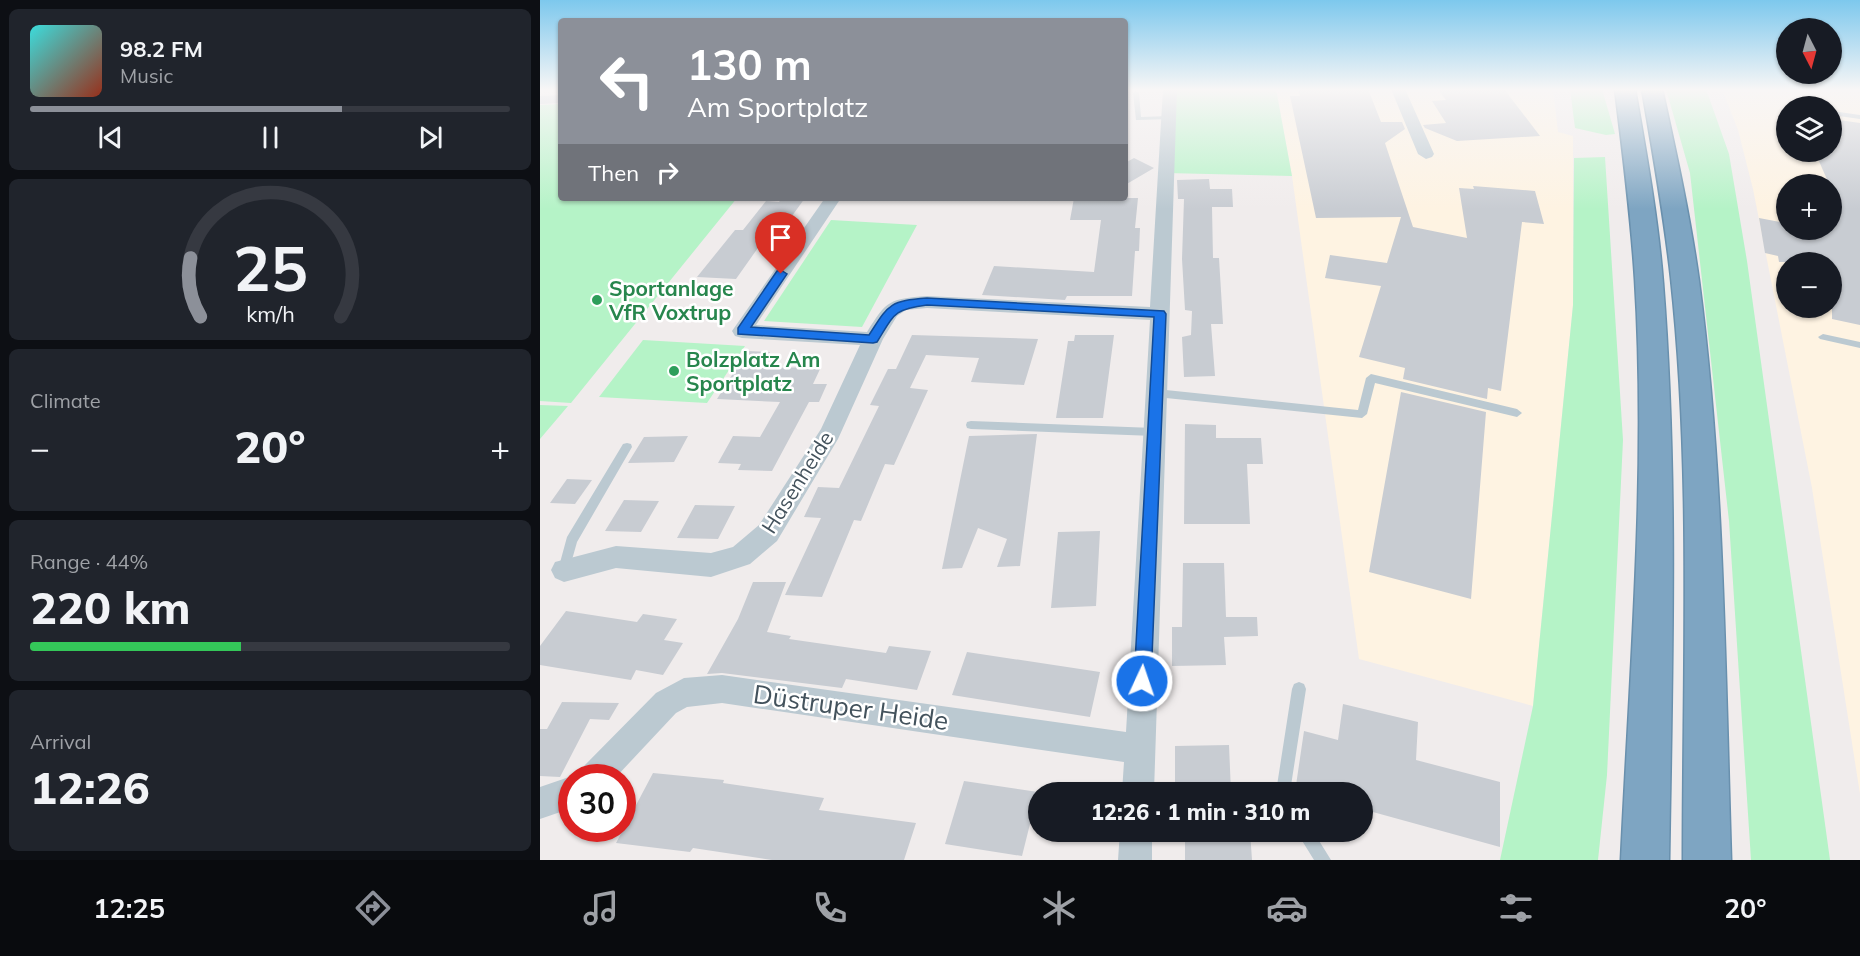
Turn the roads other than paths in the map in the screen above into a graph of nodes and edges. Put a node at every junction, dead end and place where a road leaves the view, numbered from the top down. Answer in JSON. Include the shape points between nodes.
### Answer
{"nodes":[{"id":1,"x":1168,"y":129,"type":"edge"},
{"id":2,"x":1415,"y":129,"type":"edge"},
{"id":3,"x":1643,"y":129,"type":"edge"},
{"id":4,"x":1651,"y":129,"type":"edge"},
{"id":5,"x":1650,"y":144,"type":"junction"},
{"id":6,"x":1426,"y":154,"type":"dead end"},
{"id":7,"x":831,"y":201,"type":"edge"},
{"id":8,"x":1160,"y":314,"type":"junction"},
{"id":9,"x":1823,"y":337,"type":"dead end"},
{"id":10,"x":873,"y":339,"type":"junction"},
{"id":11,"x":1860,"y":345,"type":"edge"},
{"id":12,"x":1156,"y":393,"type":"junction"},
{"id":13,"x":1517,"y":413,"type":"dead end"},
{"id":14,"x":971,"y":425,"type":"dead end"},
{"id":15,"x":1154,"y":432,"type":"junction"},
{"id":16,"x":627,"y":447,"type":"dead end"},
{"id":17,"x":564,"y":570,"type":"joint"},
{"id":18,"x":1299,"y":689,"type":"dead end"},
{"id":19,"x":1139,"y":749,"type":"junction"},
{"id":20,"x":607,"y":764,"type":"edge"},
{"id":21,"x":1138,"y":782,"type":"edge"},
{"id":22,"x":1285,"y":782,"type":"edge"},
{"id":23,"x":558,"y":797,"type":"edge"},
{"id":24,"x":540,"y":803,"type":"edge"},
{"id":25,"x":1136,"y":842,"type":"edge"},
{"id":26,"x":1311,"y":842,"type":"edge"},
{"id":27,"x":1136,"y":860,"type":"edge"},
{"id":28,"x":1323,"y":860,"type":"edge"},
{"id":29,"x":1645,"y":860,"type":"edge"},
{"id":30,"x":1707,"y":860,"type":"edge"}],
"edges":[{"from":1,"to":8,"type":"street"},
{"from":2,"to":6,"type":"street"},
{"from":3,"to":5,"type":"highway"},
{"from":4,"to":5,"type":"highway"},
{"from":5,"to":29,"type":"highway","via":[[1650,316],[1656,459]]},
{"from":5,"to":30,"type":"highway","via":[[1675,204],[1689,317],[1700,468]]},
{"from":7,"to":10,"type":"street","via":[[742,331]]},
{"from":8,"to":10,"type":"street","name":"Hasenheide","via":[[902,304],[890,311]]},
{"from":8,"to":12,"type":"street"},
{"from":9,"to":11,"type":"lane"},
{"from":10,"to":17,"type":"street","name":"Hasenheide","via":[[830,433],[768,533],[741,556],[711,565],[616,557]]},
{"from":12,"to":13,"type":"lane","via":[[1362,414],[1371,378]]},
{"from":12,"to":15,"type":"street"},
{"from":14,"to":15,"type":"lane"},
{"from":15,"to":19,"type":"street"},
{"from":16,"to":17,"type":"lane","name":"Hasenheide","via":[[571,541]]},
{"from":18,"to":22,"type":"lane"},
{"from":19,"to":20,"type":"street","name":"Düstruper Heide","via":[[722,689],[684,693],[666,703]]},
{"from":19,"to":21,"type":"street"},
{"from":23,"to":24,"type":"street"},
{"from":25,"to":27,"type":"street"},
{"from":26,"to":28,"type":"lane"}]}
